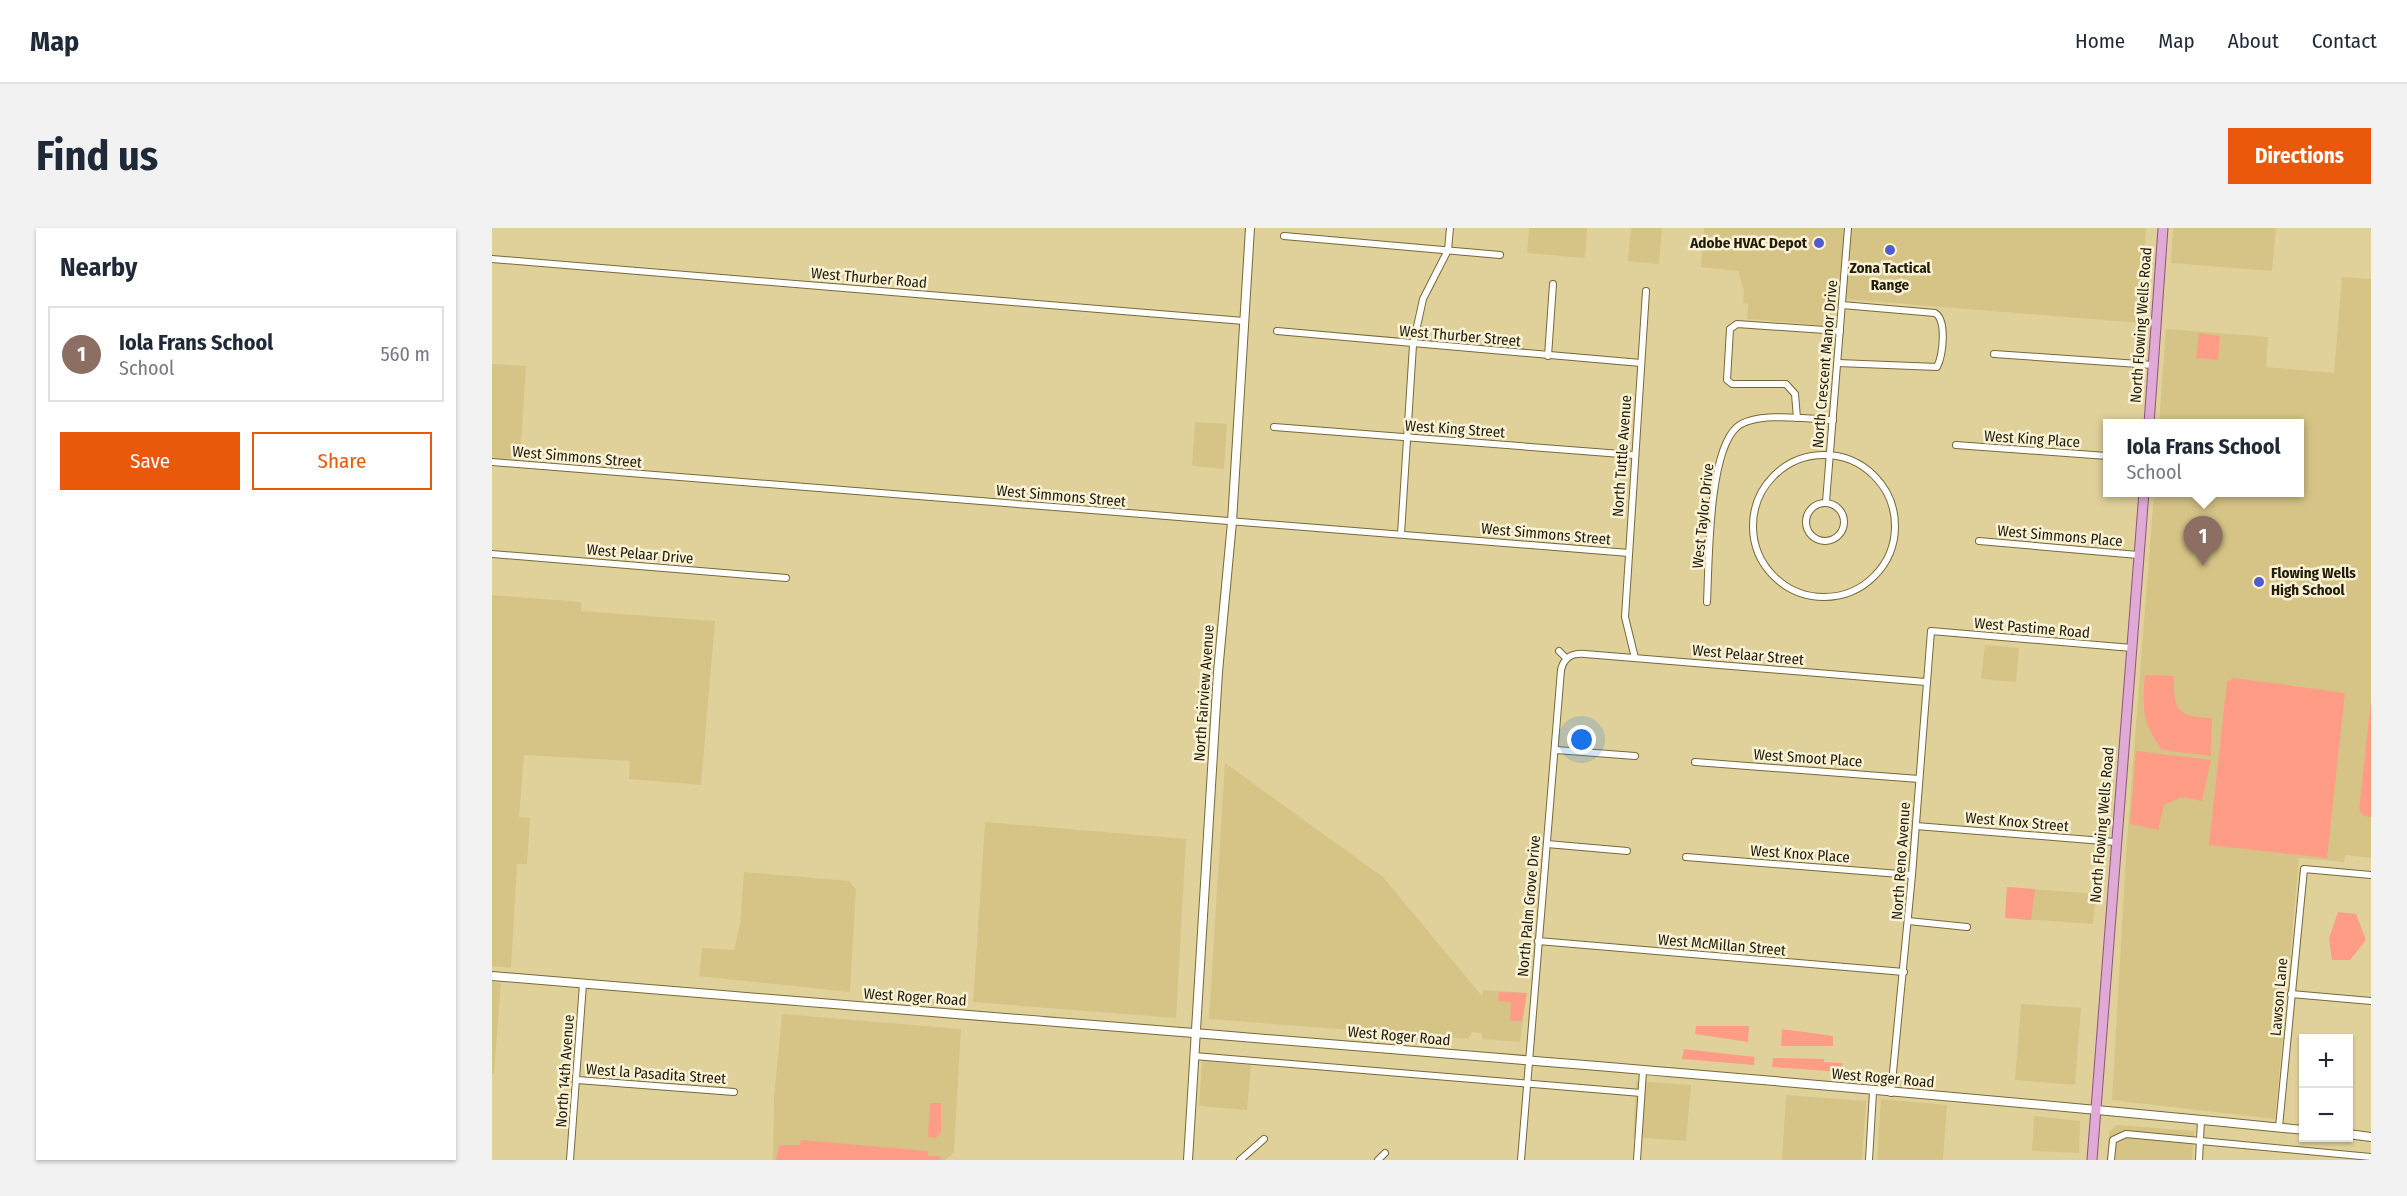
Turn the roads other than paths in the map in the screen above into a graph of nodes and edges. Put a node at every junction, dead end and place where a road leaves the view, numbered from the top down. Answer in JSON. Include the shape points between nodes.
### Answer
{"nodes":[{"id":1,"x":1250,"y":228,"type":"edge"},
{"id":2,"x":1450,"y":228,"type":"edge"},
{"id":3,"x":1848,"y":228,"type":"edge"},
{"id":4,"x":2163,"y":228,"type":"edge"},
{"id":5,"x":1284,"y":236,"type":"dead end"},
{"id":6,"x":1448,"y":250,"type":"junction"},
{"id":7,"x":1500,"y":255,"type":"dead end"},
{"id":8,"x":492,"y":259,"type":"edge"},
{"id":9,"x":1552,"y":284,"type":"dead end"},
{"id":10,"x":1646,"y":291,"type":"dead end"},
{"id":11,"x":1842,"y":305,"type":"junction"},
{"id":12,"x":1244,"y":321,"type":"junction"},
{"id":13,"x":1277,"y":331,"type":"dead end"},
{"id":14,"x":1840,"y":331,"type":"junction"},
{"id":15,"x":1413,"y":345,"type":"junction"},
{"id":16,"x":1994,"y":354,"type":"dead end"},
{"id":17,"x":1548,"y":356,"type":"junction"},
{"id":18,"x":1641,"y":363,"type":"junction"},
{"id":19,"x":1838,"y":363,"type":"junction"},
{"id":20,"x":2153,"y":365,"type":"junction"},
{"id":21,"x":1797,"y":418,"type":"junction"},
{"id":22,"x":2149,"y":419,"type":"edge"},
{"id":23,"x":1833,"y":420,"type":"junction"},
{"id":24,"x":1274,"y":427,"type":"dead end"},
{"id":25,"x":1407,"y":438,"type":"junction"},
{"id":26,"x":1956,"y":446,"type":"dead end"},
{"id":27,"x":1829,"y":454,"type":"junction"},
{"id":28,"x":1634,"y":455,"type":"junction"},
{"id":29,"x":2103,"y":456,"type":"edge"},
{"id":30,"x":492,"y":462,"type":"edge"},
{"id":31,"x":2144,"y":497,"type":"edge"},
{"id":32,"x":1826,"y":502,"type":"junction"},
{"id":33,"x":1233,"y":522,"type":"junction"},
{"id":34,"x":1401,"y":534,"type":"junction"},
{"id":35,"x":1979,"y":541,"type":"dead end"},
{"id":36,"x":1629,"y":553,"type":"junction"},
{"id":37,"x":492,"y":554,"type":"edge"},
{"id":38,"x":2139,"y":555,"type":"junction"},
{"id":39,"x":786,"y":578,"type":"dead end"},
{"id":40,"x":1707,"y":602,"type":"dead end"},
{"id":41,"x":1931,"y":632,"type":"joint"},
{"id":42,"x":2132,"y":648,"type":"junction"},
{"id":43,"x":1559,"y":651,"type":"dead end"},
{"id":44,"x":1567,"y":658,"type":"junction"},
{"id":45,"x":1635,"y":658,"type":"junction"},
{"id":46,"x":1926,"y":682,"type":"junction"},
{"id":47,"x":1556,"y":750,"type":"junction"},
{"id":48,"x":1635,"y":756,"type":"dead end"},
{"id":49,"x":1695,"y":762,"type":"dead end"},
{"id":50,"x":1919,"y":779,"type":"junction"},
{"id":51,"x":1916,"y":826,"type":"junction"},
{"id":52,"x":2115,"y":842,"type":"junction"},
{"id":53,"x":1547,"y":844,"type":"junction"},
{"id":54,"x":1627,"y":851,"type":"dead end"},
{"id":55,"x":1686,"y":857,"type":"dead end"},
{"id":56,"x":1912,"y":875,"type":"junction"},
{"id":57,"x":2371,"y":875,"type":"edge"},
{"id":58,"x":1908,"y":921,"type":"junction"},
{"id":59,"x":1967,"y":927,"type":"dead end"},
{"id":60,"x":1538,"y":941,"type":"junction"},
{"id":61,"x":1904,"y":972,"type":"junction"},
{"id":62,"x":492,"y":976,"type":"edge"},
{"id":63,"x":583,"y":984,"type":"junction"},
{"id":64,"x":2291,"y":994,"type":"junction"},
{"id":65,"x":2371,"y":1001,"type":"edge"},
{"id":66,"x":1196,"y":1032,"type":"junction"},
{"id":67,"x":1194,"y":1056,"type":"junction"},
{"id":68,"x":1527,"y":1061,"type":"junction"},
{"id":69,"x":1643,"y":1071,"type":"junction"},
{"id":70,"x":577,"y":1080,"type":"junction"},
{"id":71,"x":1526,"y":1083,"type":"junction"},
{"id":72,"x":734,"y":1092,"type":"dead end"},
{"id":73,"x":1873,"y":1092,"type":"junction"},
{"id":74,"x":1641,"y":1093,"type":"junction"},
{"id":75,"x":1891,"y":1093,"type":"junction"},
{"id":76,"x":2095,"y":1110,"type":"junction"},
{"id":77,"x":2201,"y":1120,"type":"junction"},
{"id":78,"x":2279,"y":1127,"type":"junction"},
{"id":79,"x":2299,"y":1129,"type":"edge"},
{"id":80,"x":2353,"y":1135,"type":"edge"},
{"id":81,"x":2371,"y":1137,"type":"edge"},
{"id":82,"x":1264,"y":1139,"type":"dead end"},
{"id":83,"x":2200,"y":1140,"type":"junction"},
{"id":84,"x":1385,"y":1153,"type":"dead end"},
{"id":85,"x":2371,"y":1157,"type":"edge"},
{"id":86,"x":570,"y":1160,"type":"edge"},
{"id":87,"x":1188,"y":1160,"type":"edge"},
{"id":88,"x":1240,"y":1160,"type":"edge"},
{"id":89,"x":1378,"y":1160,"type":"edge"},
{"id":90,"x":1521,"y":1160,"type":"edge"},
{"id":91,"x":1637,"y":1160,"type":"edge"},
{"id":92,"x":1869,"y":1160,"type":"edge"},
{"id":93,"x":2092,"y":1160,"type":"edge"},
{"id":94,"x":2111,"y":1160,"type":"edge"},
{"id":95,"x":2199,"y":1160,"type":"edge"}],
"edges":[{"from":1,"to":12,"type":"street","name":"North Fairview Avenue"},
{"from":2,"to":6,"type":"street"},
{"from":3,"to":11,"type":"street","name":"North Crescent Manor Drive"},
{"from":4,"to":20,"type":"main road","name":"North Flowing Wells Road"},
{"from":5,"to":6,"type":"street"},
{"from":6,"to":7,"type":"street"},
{"from":6,"to":15,"type":"street","via":[[1423,299]]},
{"from":8,"to":12,"type":"street","name":"West Thurber Road"},
{"from":9,"to":17,"type":"street"},
{"from":10,"to":18,"type":"street","name":"North Tuttle Avenue"},
{"from":11,"to":14,"type":"street","name":"North Crescent Manor Drive"},
{"from":11,"to":19,"type":"street","via":[[1935,313],[1942,322],[1941,340],[1937,367]]},
{"from":12,"to":33,"type":"street","name":"North Fairview Avenue"},
{"from":13,"to":15,"type":"street","name":"West Thurber Street"},
{"from":14,"to":19,"type":"street","name":"North Crescent Manor Drive"},
{"from":14,"to":21,"type":"street","via":[[1737,324],[1730,329],[1727,380],[1732,384],[1786,384],[1795,394]]},
{"from":15,"to":17,"type":"street","name":"West Thurber Street"},
{"from":15,"to":25,"type":"street"},
{"from":16,"to":20,"type":"street"},
{"from":17,"to":18,"type":"street","name":"West Thurber Street"},
{"from":18,"to":28,"type":"street","name":"North Tuttle Avenue"},
{"from":19,"to":23,"type":"street","name":"North Crescent Manor Drive"},
{"from":20,"to":22,"type":"main road","name":"North Flowing Wells Road"},
{"from":21,"to":23,"type":"street","name":"West Taylor Drive"},
{"from":21,"to":40,"type":"street","name":"West Taylor Drive","via":[[1760,418],[1738,426],[1722,448],[1715,483]]},
{"from":23,"to":27,"type":"street","name":"North Crescent Manor Drive"},
{"from":24,"to":25,"type":"street","name":"West King Street"},
{"from":25,"to":28,"type":"street","name":"West King Street"},
{"from":25,"to":34,"type":"street"},
{"from":26,"to":29,"type":"street","name":"West King Place"},
{"from":27,"to":27,"type":"street","via":[[1786,463],[1770,477],[1761,488],[1752,528],[1755,547],[1766,568],[1781,583],[1802,594],[1823,597],[1848,593],[1873,578],[1891,551],[1895,531],[1889,498],[1878,480],[1863,466]]},
{"from":27,"to":32,"type":"street","name":"North Crescent Manor Drive"},
{"from":28,"to":36,"type":"street","name":"North Tuttle Avenue"},
{"from":30,"to":33,"type":"street","name":"West Simmons Street"},
{"from":31,"to":38,"type":"main road","name":"North Flowing Wells Road"},
{"from":32,"to":32,"type":"street","via":[[1841,510],[1844,526],[1834,539],[1822,541],[1812,536],[1805,520],[1815,505]]},
{"from":33,"to":34,"type":"street","name":"West Simmons Street"},
{"from":33,"to":66,"type":"street","name":"North Fairview Avenue","via":[[1218,672]]},
{"from":34,"to":36,"type":"street","name":"West Simmons Street"},
{"from":35,"to":38,"type":"street","name":"West Simmons Place"},
{"from":36,"to":45,"type":"street","name":"North Tuttle Avenue","via":[[1625,617]]},
{"from":37,"to":39,"type":"street","name":"West Pelaar Drive"},
{"from":38,"to":42,"type":"main road","name":"North Flowing Wells Road"},
{"from":41,"to":42,"type":"street","name":"West Pastime Road"},
{"from":41,"to":46,"type":"street","name":"North Reno Avenue"},
{"from":42,"to":52,"type":"main road","name":"North Flowing Wells Road"},
{"from":43,"to":44,"type":"street"},
{"from":44,"to":45,"type":"street","name":"West Pelaar Street","via":[[1578,654]]},
{"from":44,"to":47,"type":"street","name":"North Palm Grove Drive","via":[[1561,670]]},
{"from":45,"to":46,"type":"street","name":"West Pelaar Street"},
{"from":46,"to":50,"type":"street","name":"North Reno Avenue"},
{"from":47,"to":48,"type":"street"},
{"from":47,"to":53,"type":"street","name":"North Palm Grove Drive"},
{"from":49,"to":50,"type":"street","name":"West Smoot Place"},
{"from":50,"to":51,"type":"street","name":"North Reno Avenue"},
{"from":51,"to":52,"type":"street","name":"West Knox Street"},
{"from":51,"to":56,"type":"street","name":"North Reno Avenue"},
{"from":52,"to":76,"type":"main road","name":"North Flowing Wells Road"},
{"from":53,"to":54,"type":"street"},
{"from":53,"to":60,"type":"street","name":"North Palm Grove Drive"},
{"from":55,"to":56,"type":"street","name":"West Knox Place"},
{"from":56,"to":58,"type":"street","name":"North Reno Avenue"},
{"from":57,"to":64,"type":"street","name":"Lawson Lane","via":[[2304,869]]},
{"from":58,"to":59,"type":"street"},
{"from":58,"to":61,"type":"street","name":"North Reno Avenue"},
{"from":60,"to":61,"type":"street","name":"West McMillan Street"},
{"from":60,"to":68,"type":"street","name":"North Palm Grove Drive"},
{"from":61,"to":75,"type":"street","name":"North Reno Avenue"},
{"from":62,"to":63,"type":"street","name":"West Roger Road"},
{"from":63,"to":66,"type":"street","name":"West Roger Road"},
{"from":63,"to":70,"type":"street","name":"North 14th Avenue"},
{"from":64,"to":65,"type":"street"},
{"from":64,"to":78,"type":"street","name":"Lawson Lane"},
{"from":66,"to":67,"type":"street","name":"North Fairview Avenue"},
{"from":66,"to":68,"type":"street","name":"West Roger Road"},
{"from":67,"to":71,"type":"street"},
{"from":67,"to":87,"type":"street","name":"North Fairview Avenue"},
{"from":68,"to":69,"type":"street","name":"West Roger Road"},
{"from":68,"to":71,"type":"street","name":"North Palm Grove Drive"},
{"from":69,"to":73,"type":"street","name":"West Roger Road"},
{"from":69,"to":74,"type":"street"},
{"from":70,"to":72,"type":"street","name":"West la Pasadita Street"},
{"from":70,"to":86,"type":"street","name":"North 14th Avenue"},
{"from":71,"to":74,"type":"street"},
{"from":71,"to":90,"type":"street","name":"North Palm Grove Drive"},
{"from":73,"to":75,"type":"street","name":"West Roger Road"},
{"from":73,"to":92,"type":"street"},
{"from":74,"to":91,"type":"street"},
{"from":75,"to":76,"type":"street","name":"West Roger Road"},
{"from":76,"to":77,"type":"street","name":"West Roger Road"},
{"from":76,"to":93,"type":"main road","name":"North Flowing Wells Road"},
{"from":77,"to":78,"type":"street","name":"West Roger Road"},
{"from":77,"to":83,"type":"street"},
{"from":78,"to":79,"type":"street","name":"West Roger Road"},
{"from":80,"to":81,"type":"street"},
{"from":82,"to":88,"type":"street"},
{"from":83,"to":85,"type":"street"},
{"from":83,"to":94,"type":"street","via":[[2119,1136],[2112,1143]]},
{"from":83,"to":95,"type":"street"},
{"from":84,"to":89,"type":"street"}]}
